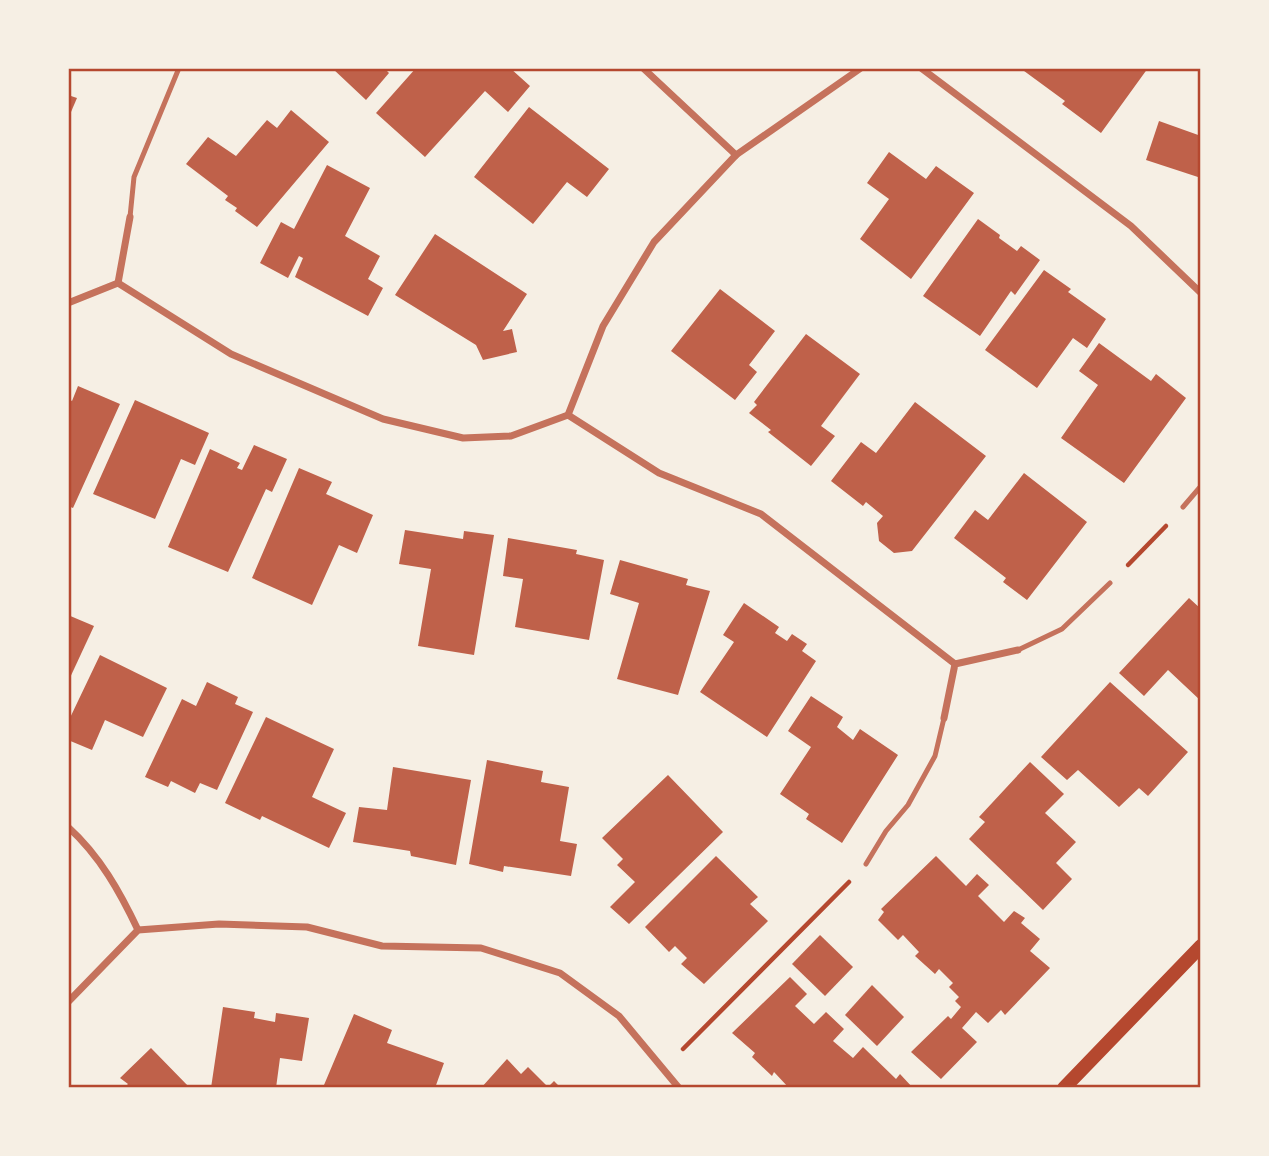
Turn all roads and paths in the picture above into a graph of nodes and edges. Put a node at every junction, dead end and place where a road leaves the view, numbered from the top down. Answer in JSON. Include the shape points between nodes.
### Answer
{"nodes":[{"id":1,"x":179,"y":68,"type":"edge"},
{"id":2,"x":643,"y":68,"type":"edge"},
{"id":3,"x":861,"y":68,"type":"edge"},
{"id":4,"x":920,"y":68,"type":"edge"},
{"id":5,"x":736,"y":155,"type":"junction"},
{"id":6,"x":130,"y":217,"type":"joint"},
{"id":7,"x":118,"y":283,"type":"junction"},
{"id":8,"x":1201,"y":293,"type":"edge"},
{"id":9,"x":68,"y":303,"type":"edge"},
{"id":10,"x":568,"y":415,"type":"junction"},
{"id":11,"x":1201,"y":486,"type":"edge"},
{"id":12,"x":1183,"y":507,"type":"joint"},
{"id":13,"x":1110,"y":583,"type":"joint"},
{"id":14,"x":1018,"y":650,"type":"joint"},
{"id":15,"x":955,"y":664,"type":"junction"},
{"id":16,"x":944,"y":718,"type":"joint"},
{"id":17,"x":68,"y":827,"type":"edge"},
{"id":18,"x":866,"y":864,"type":"joint"},
{"id":19,"x":138,"y":930,"type":"junction"},
{"id":20,"x":1201,"y":946,"type":"edge"},
{"id":21,"x":68,"y":1002,"type":"edge"},
{"id":22,"x":663,"y":1069,"type":"junction"},
{"id":23,"x":679,"y":1088,"type":"edge"},
{"id":24,"x":1064,"y":1088,"type":"edge"}],
"edges":[{"from":1,"to":6,"type":"lane","via":[[134,177]]},
{"from":2,"to":5,"type":"street"},
{"from":3,"to":5,"type":"street"},
{"from":4,"to":8,"type":"street","via":[[1131,226]]},
{"from":5,"to":10,"type":"street","via":[[654,242],[603,326]]},
{"from":6,"to":7,"type":"street"},
{"from":7,"to":9,"type":"street"},
{"from":7,"to":10,"type":"street","via":[[230,354],[383,419],[463,438],[511,436]]},
{"from":10,"to":15,"type":"street","via":[[659,473],[761,514]]},
{"from":11,"to":12,"type":"lane"},
{"from":12,"to":13,"type":"path"},
{"from":13,"to":14,"type":"lane","via":[[1062,629]]},
{"from":14,"to":15,"type":"street"},
{"from":15,"to":16,"type":"street"},
{"from":16,"to":18,"type":"lane","via":[[935,756],[908,805]]},
{"from":17,"to":19,"type":"street","via":[[85,842],[121,892]]},
{"from":18,"to":22,"type":"path"},
{"from":19,"to":21,"type":"street"},
{"from":19,"to":22,"type":"street","via":[[219,925],[307,927],[382,946],[481,948],[560,973],[619,1016]]},
{"from":20,"to":24,"type":"main road"},
{"from":22,"to":23,"type":"street"}]}
